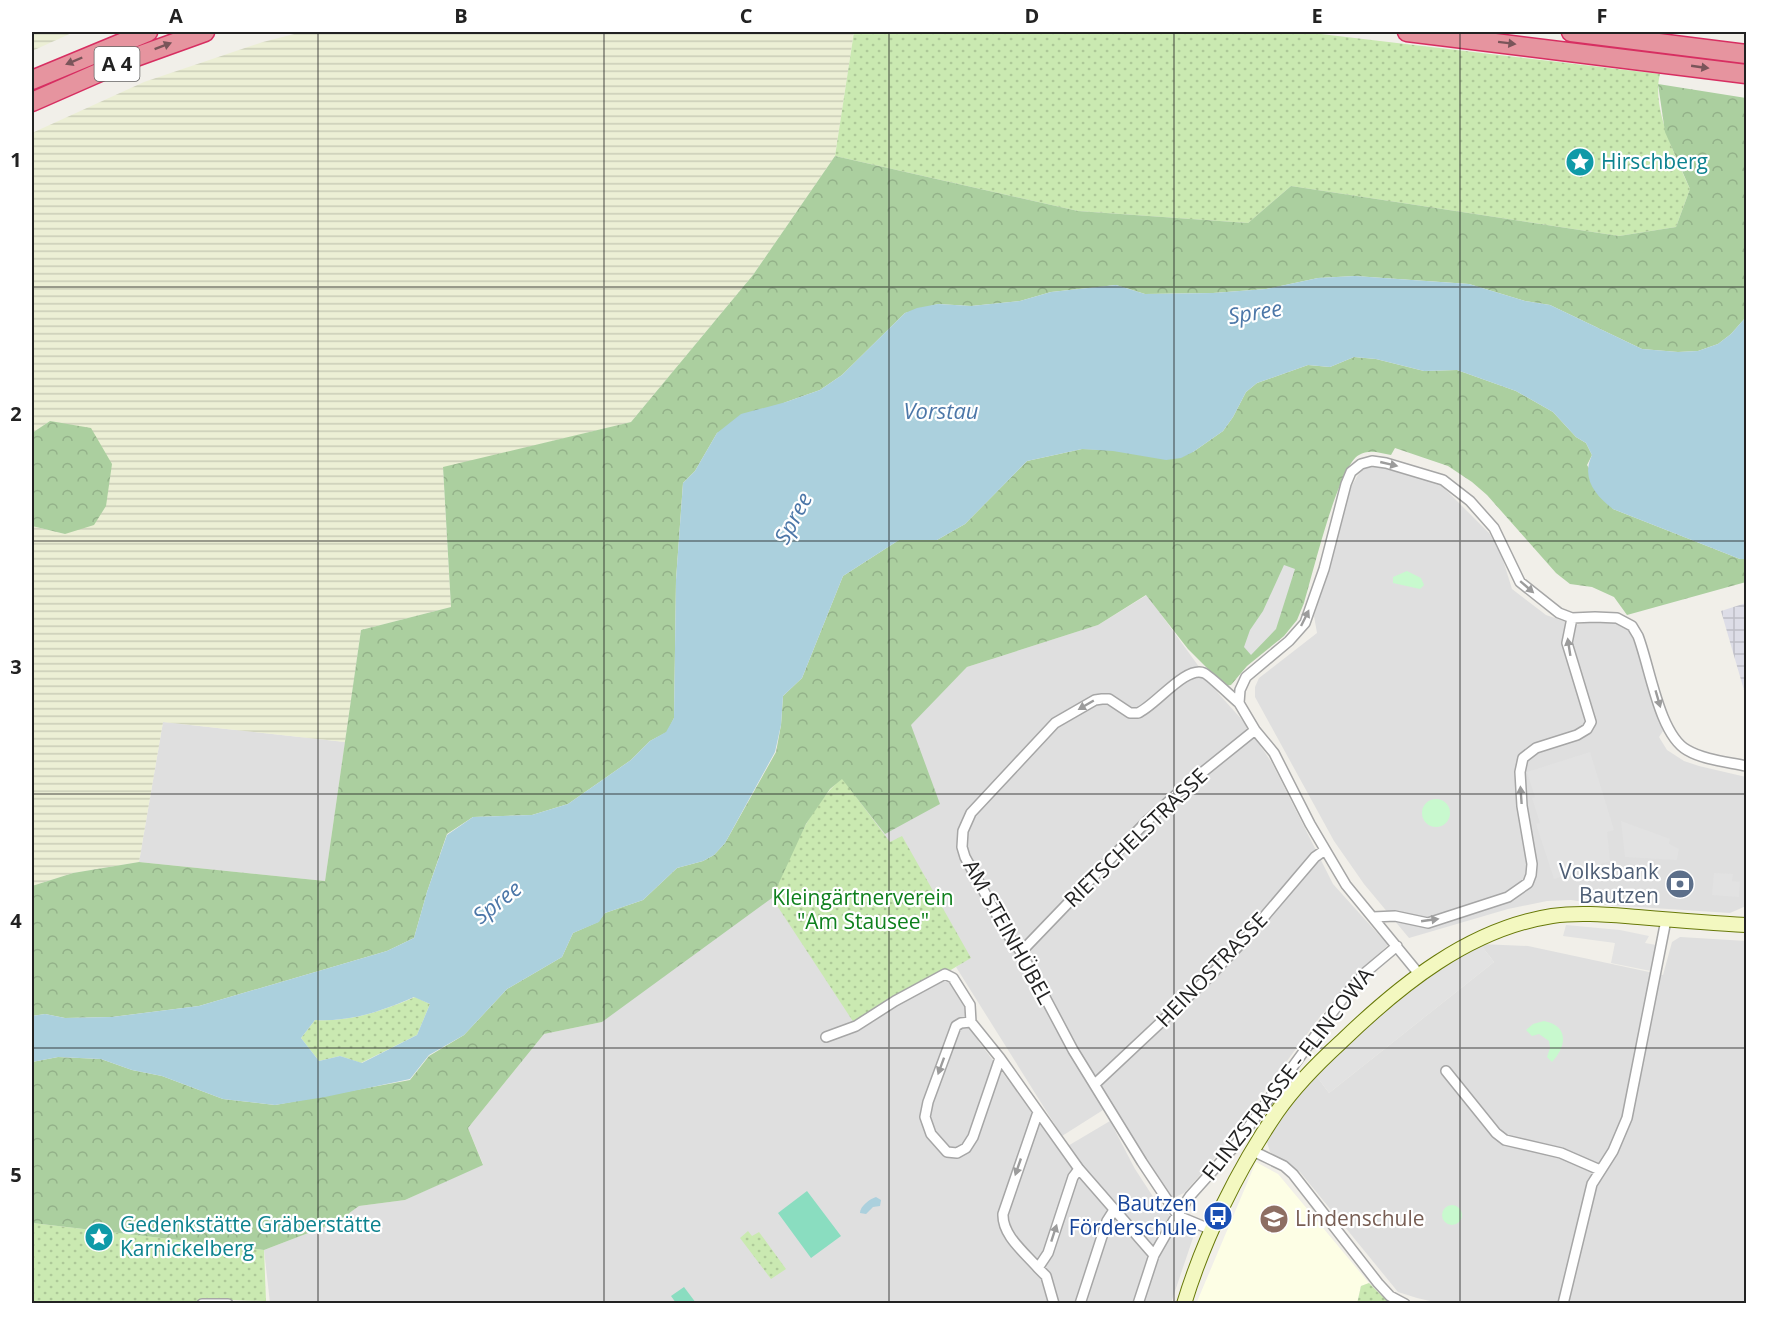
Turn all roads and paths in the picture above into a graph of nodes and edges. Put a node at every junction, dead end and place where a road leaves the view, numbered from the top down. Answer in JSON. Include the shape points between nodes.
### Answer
{"nodes":[{"id":1,"x":148,"y":32,"type":"edge"},
{"id":2,"x":205,"y":32,"type":"edge"},
{"id":3,"x":1407,"y":32,"type":"edge"},
{"id":4,"x":1571,"y":32,"type":"edge"},
{"id":5,"x":1746,"y":54,"type":"edge"},
{"id":6,"x":1746,"y":74,"type":"edge"},
{"id":7,"x":32,"y":80,"type":"edge"},
{"id":8,"x":32,"y":102,"type":"edge"},
{"id":9,"x":1572,"y":618,"type":"junction"},
{"id":10,"x":1239,"y":703,"type":"junction"},
{"id":11,"x":1255,"y":730,"type":"junction"},
{"id":12,"x":1746,"y":766,"type":"edge"},
{"id":13,"x":1325,"y":850,"type":"junction"},
{"id":14,"x":1373,"y":917,"type":"junction"},
{"id":15,"x":1666,"y":920,"type":"junction"},
{"id":16,"x":1746,"y":925,"type":"edge"},
{"id":17,"x":1397,"y":946,"type":"junction"},
{"id":18,"x":1020,"y":951,"type":"junction"},
{"id":19,"x":1419,"y":974,"type":"junction"},
{"id":20,"x":971,"y":1022,"type":"junction"},
{"id":21,"x":826,"y":1037,"type":"dead end"},
{"id":22,"x":1000,"y":1058,"type":"junction"},
{"id":23,"x":1446,"y":1071,"type":"dead end"},
{"id":24,"x":1095,"y":1084,"type":"junction"},
{"id":25,"x":1038,"y":1112,"type":"junction"},
{"id":26,"x":1253,"y":1151,"type":"junction"},
{"id":27,"x":1079,"y":1169,"type":"junction"},
{"id":28,"x":1600,"y":1170,"type":"junction"},
{"id":29,"x":1114,"y":1210,"type":"junction"},
{"id":30,"x":1178,"y":1216,"type":"junction"},
{"id":31,"x":1212,"y":1230,"type":"junction"},
{"id":32,"x":1154,"y":1256,"type":"junction"},
{"id":33,"x":1038,"y":1268,"type":"junction"},
{"id":34,"x":202,"y":1304,"type":"edge"},
{"id":35,"x":228,"y":1304,"type":"edge"},
{"id":36,"x":1054,"y":1304,"type":"edge"},
{"id":37,"x":1080,"y":1304,"type":"edge"},
{"id":38,"x":1138,"y":1304,"type":"edge"},
{"id":39,"x":1184,"y":1304,"type":"edge"},
{"id":40,"x":1405,"y":1304,"type":"edge"},
{"id":41,"x":1563,"y":1304,"type":"edge"}],
"edges":[{"from":1,"to":7,"type":"highway","number":"A 4","one_way":true},
{"from":8,"to":2,"type":"highway","number":"A 4","one_way":true,"via":[[130,59]]},
{"from":3,"to":6,"type":"highway","one_way":true},
{"from":4,"to":5,"type":"highway"},
{"from":10,"to":9,"type":"street","one_way":true,"via":[[1243,683],[1305,623],[1349,478],[1361,464],[1372,461],[1443,480],[1459,491],[1494,528],[1520,582],[1559,613]]},
{"from":9,"to":12,"type":"street","one_way":true,"via":[[1617,618],[1632,626],[1665,724],[1675,740],[1696,754]]},
{"from":14,"to":9,"type":"street","one_way":true,"via":[[1428,922],[1508,897],[1528,883],[1532,864],[1522,806],[1522,758],[1536,748],[1577,735],[1591,722],[1567,643]]},
{"from":10,"to":11,"type":"street"},
{"from":10,"to":18,"type":"street","name":"AM STEINHÜBEL","one_way":true,"via":[[1200,672],[1185,677],[1138,713],[1130,713],[1109,699],[1095,700],[1055,723],[971,813],[962,840],[965,857]]},
{"from":11,"to":13,"type":"street","via":[[1274,753]]},
{"from":11,"to":18,"type":"street","name":"RIETSCHELSTRASSE","via":[[1147,821]]},
{"from":13,"to":14,"type":"street","via":[[1346,885]]},
{"from":13,"to":24,"type":"street","name":"HEINOSTRASSE","via":[[1208,978]]},
{"from":14,"to":17,"type":"street"},
{"from":15,"to":16,"type":"street"},
{"from":15,"to":19,"type":"street","via":[[1568,915],[1529,921],[1478,940]]},
{"from":15,"to":28,"type":"street","via":[[1627,1118],[1613,1152]]},
{"from":17,"to":19,"type":"street"},
{"from":17,"to":30,"type":"street","name":"FLINZSTRASSE - FLINCOWA","via":[[1343,998]]},
{"from":18,"to":24,"type":"street","name":"AM STEINHÜBEL"},
{"from":19,"to":26,"type":"street","via":[[1377,1006],[1318,1063],[1277,1112]]},
{"from":20,"to":21,"type":"street","via":[[970,1005],[954,978],[945,974],[856,1026]]},
{"from":20,"to":22,"type":"street"},
{"from":20,"to":22,"type":"street","one_way":true,"via":[[956,1026],[928,1102],[926,1117],[931,1134],[947,1152],[957,1153],[966,1148]]},
{"from":22,"to":25,"type":"street"},
{"from":23,"to":28,"type":"street","via":[[1505,1140],[1561,1153]]},
{"from":24,"to":30,"type":"street","name":"AM STEINHÜBEL"},
{"from":25,"to":27,"type":"street"},
{"from":25,"to":33,"type":"street","one_way":true,"via":[[1002,1223]]},
{"from":26,"to":31,"type":"street"},
{"from":26,"to":40,"type":"street","via":[[1293,1174],[1378,1283]]},
{"from":27,"to":29,"type":"street"},
{"from":33,"to":27,"type":"street","one_way":true,"via":[[1048,1253]]},
{"from":28,"to":41,"type":"street","via":[[1585,1206]]},
{"from":29,"to":32,"type":"street"},
{"from":29,"to":37,"type":"street"},
{"from":30,"to":31,"type":"street"},
{"from":30,"to":32,"type":"street","name":"FLINZSTRASSE - FLINCOWA"},
{"from":31,"to":39,"type":"street"},
{"from":32,"to":38,"type":"street","name":"FLINZSTRASSE - FLINCOWA"},
{"from":33,"to":36,"type":"street","via":[[1046,1276]]},
{"from":34,"to":35,"type":"street"}]}
